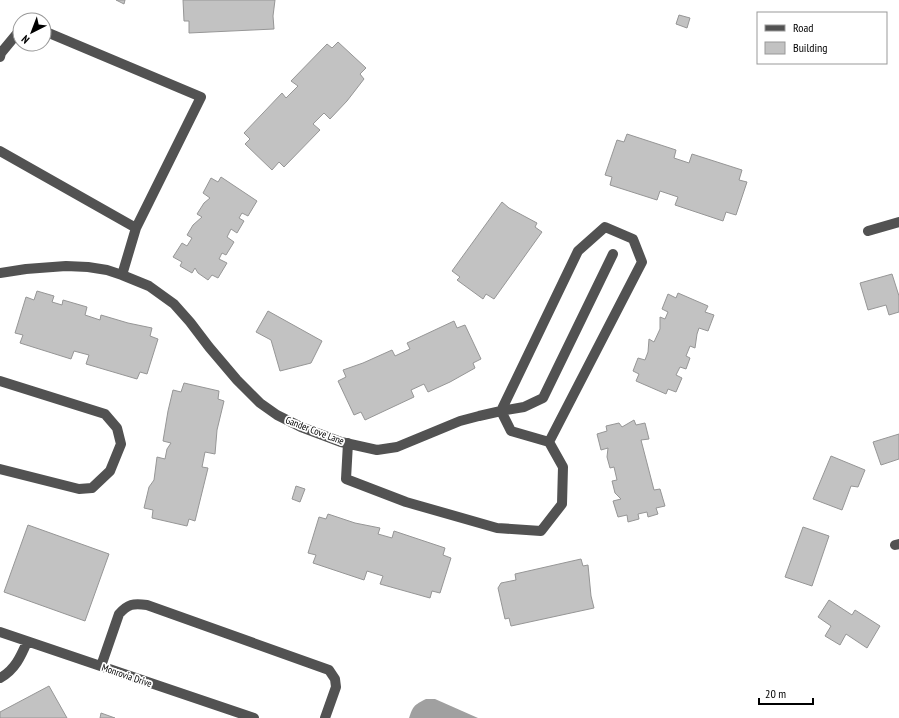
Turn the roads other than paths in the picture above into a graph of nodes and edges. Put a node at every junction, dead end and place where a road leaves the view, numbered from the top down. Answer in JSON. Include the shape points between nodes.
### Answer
{"nodes":[{"id":1,"x":52,"y":34,"type":"edge"},
{"id":2,"x":12,"y":40,"type":"edge"},
{"id":3,"x":0,"y":57,"type":"edge"},
{"id":4,"x":0,"y":150,"type":"edge"},
{"id":5,"x":899,"y":222,"type":"edge"},
{"id":6,"x":136,"y":228,"type":"junction"},
{"id":7,"x":868,"y":231,"type":"dead end"},
{"id":8,"x":613,"y":254,"type":"dead end"},
{"id":9,"x":0,"y":273,"type":"edge"},
{"id":10,"x":122,"y":275,"type":"junction"},
{"id":11,"x":0,"y":380,"type":"edge"},
{"id":12,"x":501,"y":411,"type":"junction"},
{"id":13,"x":549,"y":442,"type":"junction"},
{"id":14,"x":348,"y":444,"type":"junction"},
{"id":15,"x":0,"y":469,"type":"edge"},
{"id":16,"x":0,"y":632,"type":"edge"},
{"id":17,"x":27,"y":642,"type":"junction"},
{"id":18,"x":100,"y":666,"type":"junction"},
{"id":19,"x":0,"y":678,"type":"edge"},
{"id":20,"x":254,"y":718,"type":"edge"},
{"id":21,"x":325,"y":718,"type":"edge"}],
"edges":[{"from":1,"to":6,"type":"street","via":[[201,98]]},
{"from":2,"to":3,"type":"street"},
{"from":4,"to":6,"type":"street"},
{"from":5,"to":7,"type":"street"},
{"from":6,"to":10,"type":"street"},
{"from":8,"to":12,"type":"street","name":"Gander Cove Lane","via":[[543,398],[524,408]]},
{"from":9,"to":10,"type":"street","name":"Gander Cove Lane","via":[[66,266],[107,270]]},
{"from":10,"to":14,"type":"street","name":"Gander Cove Lane","via":[[149,286],[174,304],[237,380],[260,403],[301,428]]},
{"from":11,"to":15,"type":"street","via":[[105,414],[117,428],[121,444],[110,471],[92,488],[79,489]]},
{"from":12,"to":13,"type":"street","via":[[511,431]]},
{"from":12,"to":13,"type":"street","via":[[578,251],[605,227],[633,239],[642,262]]},
{"from":12,"to":14,"type":"street","name":"Gander Cove Lane","via":[[460,421],[397,447],[376,450]]},
{"from":13,"to":14,"type":"street","via":[[563,467],[562,504],[541,531],[497,528],[406,502],[346,479]]},
{"from":16,"to":17,"type":"street","name":"Monrovia Drive"},
{"from":17,"to":18,"type":"street","name":"Monrovia Drive"},
{"from":17,"to":19,"type":"street","via":[[13,668]]},
{"from":18,"to":20,"type":"street","name":"Monrovia Drive"},
{"from":18,"to":21,"type":"street","via":[[119,614],[134,604],[147,604],[329,670],[335,678],[336,687]]}]}
